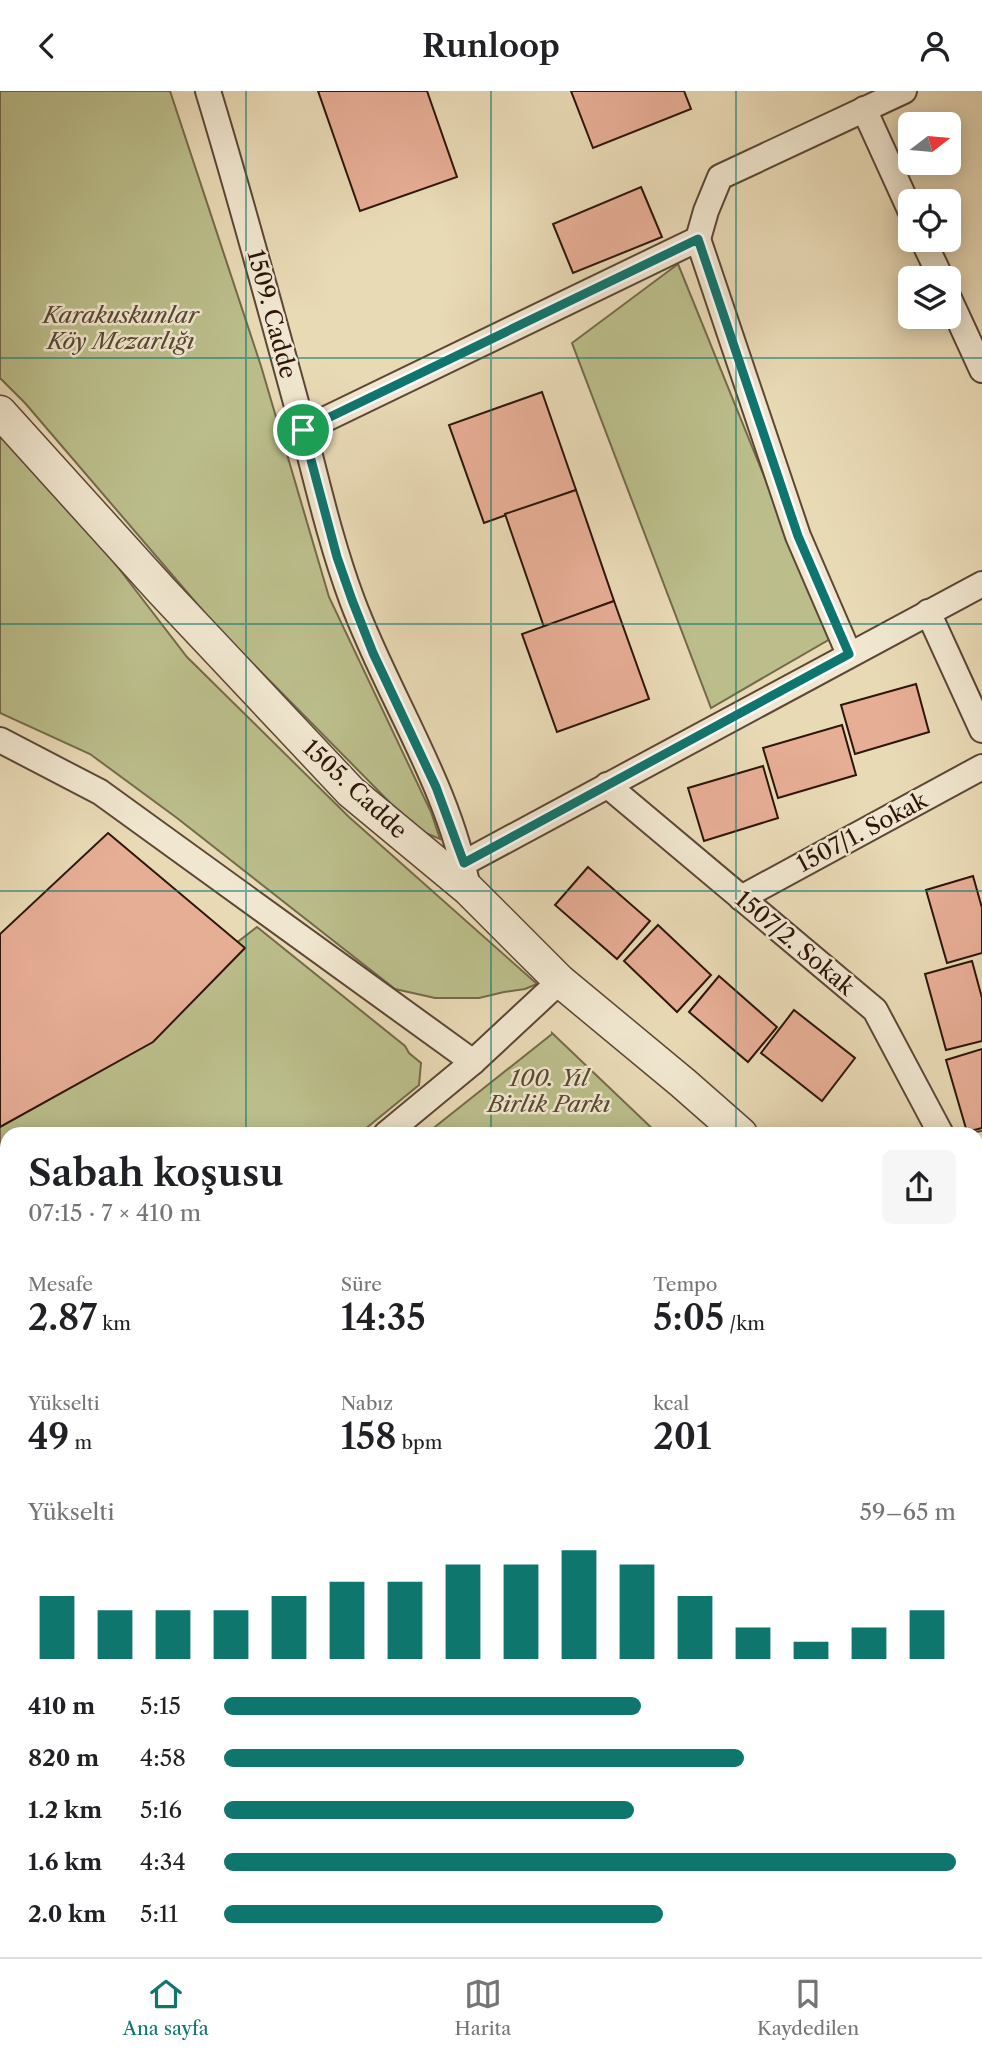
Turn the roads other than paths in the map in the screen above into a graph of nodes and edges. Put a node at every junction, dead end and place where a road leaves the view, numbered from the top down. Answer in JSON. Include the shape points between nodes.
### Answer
{"nodes":[{"id":1,"x":208,"y":91,"type":"edge"},
{"id":2,"x":904,"y":91,"type":"edge"},
{"id":3,"x":864,"y":109,"type":"junction"},
{"id":4,"x":900,"y":189,"type":"edge"},
{"id":5,"x":698,"y":239,"type":"junction"},
{"id":6,"x":961,"y":324,"type":"edge"},
{"id":7,"x":982,"y":370,"type":"edge"},
{"id":8,"x":0,"y":412,"type":"edge"},
{"id":9,"x":303,"y":430,"type":"junction"},
{"id":10,"x":982,"y":584,"type":"edge"},
{"id":11,"x":928,"y":612,"type":"junction"},
{"id":12,"x":849,"y":654,"type":"junction"},
{"id":13,"x":982,"y":730,"type":"edge"},
{"id":14,"x":0,"y":740,"type":"edge"},
{"id":15,"x":982,"y":767,"type":"edge"},
{"id":16,"x":607,"y":785,"type":"junction"},
{"id":17,"x":466,"y":876,"type":"junction"},
{"id":18,"x":741,"y":898,"type":"junction"},
{"id":19,"x":560,"y":981,"type":"junction"},
{"id":20,"x":473,"y":1062,"type":"junction"},
{"id":21,"x":394,"y":1127,"type":"edge"},
{"id":22,"x":733,"y":1127,"type":"edge"},
{"id":23,"x":937,"y":1127,"type":"edge"}],
"edges":[{"from":1,"to":9,"type":"street","name":"1509. Cadde"},
{"from":2,"to":3,"type":"street"},
{"from":3,"to":4,"type":"street"},
{"from":3,"to":5,"type":"street","via":[[720,177]]},
{"from":5,"to":9,"type":"street"},
{"from":5,"to":12,"type":"street","via":[[798,536]]},
{"from":6,"to":7,"type":"street"},
{"from":8,"to":17,"type":"street","name":"1505. Cadde","via":[[351,792]]},
{"from":9,"to":17,"type":"street","name":"1509. Cadde","via":[[352,600],[436,787]]},
{"from":10,"to":11,"type":"street"},
{"from":11,"to":12,"type":"street"},
{"from":11,"to":13,"type":"street"},
{"from":12,"to":16,"type":"street"},
{"from":14,"to":20,"type":"street","via":[[100,792]]},
{"from":15,"to":18,"type":"street","name":"1507/1. Sokak"},
{"from":16,"to":17,"type":"street"},
{"from":16,"to":18,"type":"street","name":"1507/2. Sokak"},
{"from":17,"to":19,"type":"street","name":"1505. Cadde"},
{"from":18,"to":23,"type":"street","name":"1507/2. Sokak","via":[[875,1010]]},
{"from":19,"to":20,"type":"street"},
{"from":19,"to":22,"type":"street","name":"1505. Cadde"},
{"from":20,"to":21,"type":"street"}]}
